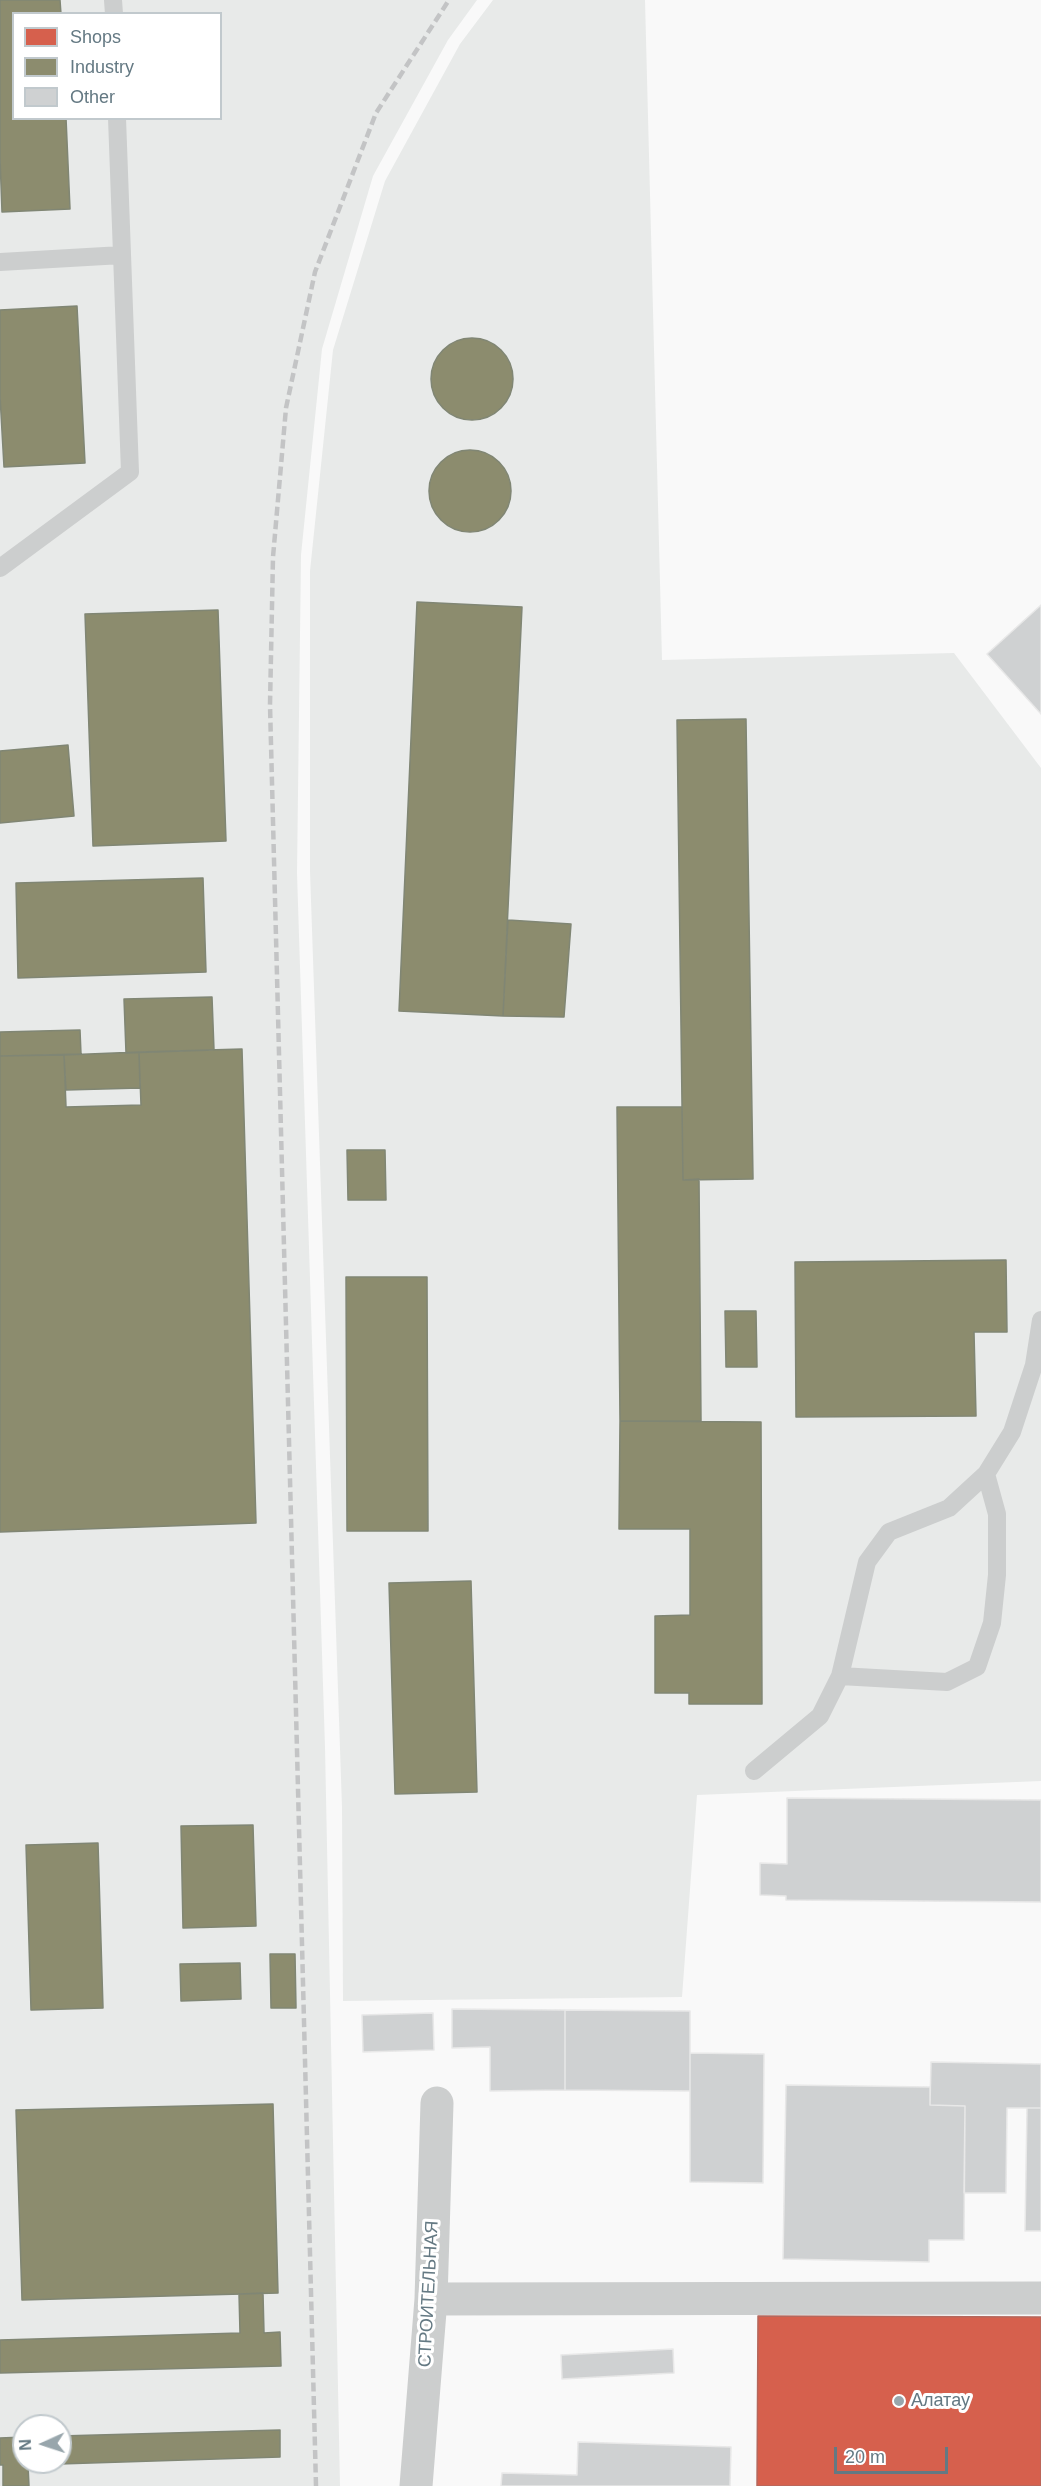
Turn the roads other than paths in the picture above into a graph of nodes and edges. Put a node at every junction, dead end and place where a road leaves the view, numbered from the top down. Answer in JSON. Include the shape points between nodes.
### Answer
{"nodes":[{"id":1,"x":117,"y":120,"type":"edge"},
{"id":2,"x":122,"y":255,"type":"junction"},
{"id":3,"x":0,"y":262,"type":"edge"},
{"id":4,"x":0,"y":568,"type":"edge"},
{"id":5,"x":1041,"y":1320,"type":"edge"},
{"id":6,"x":986,"y":1474,"type":"junction"},
{"id":7,"x":840,"y":1676,"type":"junction"},
{"id":8,"x":754,"y":1771,"type":"dead end"},
{"id":9,"x":437,"y":2103,"type":"dead end"},
{"id":10,"x":1041,"y":2298,"type":"edge"},
{"id":11,"x":431,"y":2299,"type":"junction"},
{"id":12,"x":416,"y":2486,"type":"edge"}],
"edges":[{"from":1,"to":2,"type":"lane"},
{"from":2,"to":3,"type":"lane"},
{"from":2,"to":4,"type":"lane","via":[[130,472]]},
{"from":5,"to":6,"type":"lane","via":[[1034,1365],[1012,1432]]},
{"from":6,"to":7,"type":"lane","via":[[949,1508],[890,1532],[867,1563]]},
{"from":6,"to":7,"type":"lane","via":[[997,1514],[997,1575],[992,1623],[977,1667],[947,1682]]},
{"from":7,"to":8,"type":"lane","via":[[820,1716]]},
{"from":9,"to":11,"type":"street","name":"СТРОИТЕЛЬНАЯ"},
{"from":10,"to":11,"type":"street"},
{"from":11,"to":12,"type":"street","name":"СТРОИТЕЛЬНАЯ"}]}
